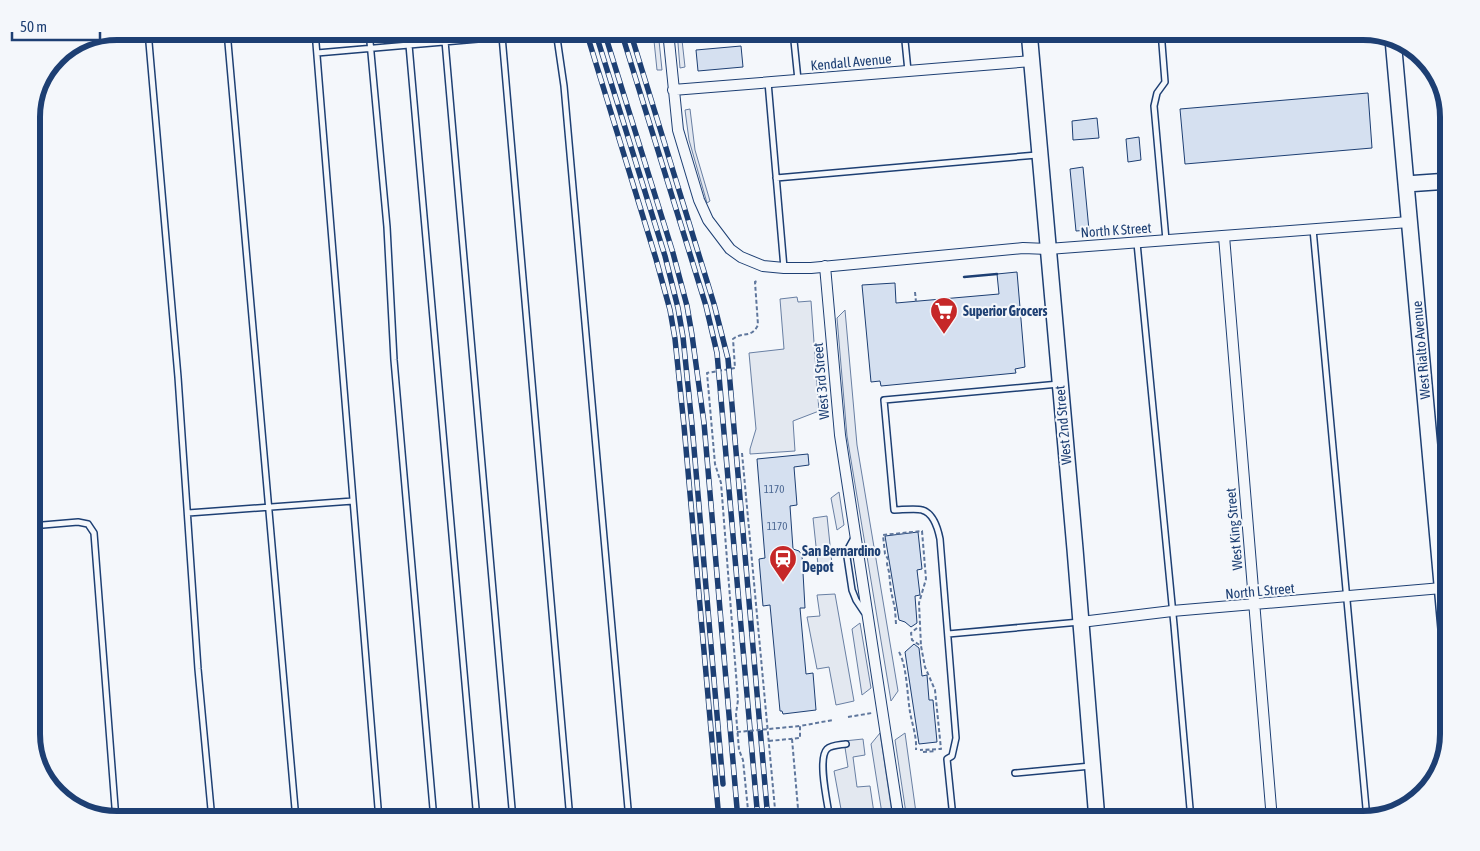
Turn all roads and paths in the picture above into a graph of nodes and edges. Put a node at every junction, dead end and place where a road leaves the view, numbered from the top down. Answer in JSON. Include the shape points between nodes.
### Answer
{"nodes":[{"id":1,"x":149,"y":40,"type":"edge"},
{"id":2,"x":228,"y":40,"type":"edge"},
{"id":3,"x":316,"y":40,"type":"edge"},
{"id":4,"x":370,"y":40,"type":"edge"},
{"id":5,"x":456,"y":40,"type":"edge"},
{"id":6,"x":502,"y":40,"type":"edge"},
{"id":7,"x":557,"y":40,"type":"edge"},
{"id":8,"x":669,"y":40,"type":"edge"},
{"id":9,"x":794,"y":40,"type":"edge"},
{"id":10,"x":905,"y":40,"type":"edge"},
{"id":11,"x":1030,"y":40,"type":"edge"},
{"id":12,"x":1162,"y":40,"type":"edge"},
{"id":13,"x":445,"y":41,"type":"junction"},
{"id":14,"x":409,"y":45,"type":"junction"},
{"id":15,"x":1394,"y":47,"type":"edge"},
{"id":16,"x":371,"y":49,"type":"junction"},
{"id":17,"x":317,"y":54,"type":"junction"},
{"id":18,"x":1032,"y":61,"type":"junction"},
{"id":19,"x":908,"y":72,"type":"junction"},
{"id":20,"x":798,"y":80,"type":"junction"},
{"id":21,"x":768,"y":82,"type":"junction"},
{"id":22,"x":673,"y":90,"type":"junction"},
{"id":23,"x":1040,"y":155,"type":"junction"},
{"id":24,"x":776,"y":178,"type":"junction"},
{"id":25,"x":1440,"y":181,"type":"edge"},
{"id":26,"x":1406,"y":184,"type":"junction"},
{"id":27,"x":1409,"y":222,"type":"junction"},
{"id":28,"x":1313,"y":229,"type":"junction"},
{"id":29,"x":1224,"y":236,"type":"junction"},
{"id":30,"x":1166,"y":240,"type":"junction"},
{"id":31,"x":1137,"y":242,"type":"junction"},
{"id":32,"x":1048,"y":249,"type":"junction"},
{"id":33,"x":825,"y":266,"type":"junction"},
{"id":34,"x":784,"y":268,"type":"junction"},
{"id":35,"x":757,"y":281,"type":"dead end"},
{"id":36,"x":915,"y":292,"type":"dead end"},
{"id":37,"x":916,"y":302,"type":"dead end"},
{"id":38,"x":1060,"y":384,"type":"junction"},
{"id":39,"x":742,"y":453,"type":"dead end"},
{"id":40,"x":353,"y":501,"type":"junction"},
{"id":41,"x":268,"y":507,"type":"junction"},
{"id":42,"x":188,"y":512,"type":"junction"},
{"id":43,"x":1440,"y":523,"type":"edge"},
{"id":44,"x":40,"y":525,"type":"edge"},
{"id":45,"x":1440,"y":588,"type":"edge"},
{"id":46,"x":1347,"y":597,"type":"junction"},
{"id":47,"x":1254,"y":605,"type":"junction"},
{"id":48,"x":1172,"y":612,"type":"junction"},
{"id":49,"x":1081,"y":622,"type":"junction"},
{"id":50,"x":896,"y":624,"type":"dead end"},
{"id":51,"x":918,"y":628,"type":"dead end"},
{"id":52,"x":948,"y":634,"type":"junction"},
{"id":53,"x":921,"y":646,"type":"junction"},
{"id":54,"x":899,"y":652,"type":"dead end"},
{"id":55,"x":874,"y":713,"type":"dead end"},
{"id":56,"x":848,"y":717,"type":"dead end"},
{"id":57,"x":833,"y":720,"type":"dead end"},
{"id":58,"x":800,"y":726,"type":"junction"},
{"id":59,"x":737,"y":732,"type":"junction"},
{"id":60,"x":792,"y":739,"type":"junction"},
{"id":61,"x":768,"y":741,"type":"junction"},
{"id":62,"x":846,"y":744,"type":"dead end"},
{"id":63,"x":916,"y":750,"type":"dead end"},
{"id":64,"x":920,"y":750,"type":"dead end"},
{"id":65,"x":923,"y":752,"type":"dead end"},
{"id":66,"x":936,"y":752,"type":"dead end"},
{"id":67,"x":1092,"y":766,"type":"junction"},
{"id":68,"x":1014,"y":773,"type":"dead end"},
{"id":69,"x":115,"y":811,"type":"edge"},
{"id":70,"x":211,"y":811,"type":"edge"},
{"id":71,"x":295,"y":811,"type":"edge"},
{"id":72,"x":378,"y":811,"type":"edge"},
{"id":73,"x":433,"y":811,"type":"edge"},
{"id":74,"x":476,"y":811,"type":"edge"},
{"id":75,"x":512,"y":811,"type":"edge"},
{"id":76,"x":569,"y":811,"type":"edge"},
{"id":77,"x":628,"y":811,"type":"edge"},
{"id":78,"x":748,"y":811,"type":"edge"},
{"id":79,"x":775,"y":811,"type":"edge"},
{"id":80,"x":798,"y":811,"type":"edge"},
{"id":81,"x":829,"y":811,"type":"edge"},
{"id":82,"x":898,"y":811,"type":"edge"},
{"id":83,"x":952,"y":811,"type":"edge"},
{"id":84,"x":1096,"y":811,"type":"edge"},
{"id":85,"x":1190,"y":811,"type":"edge"},
{"id":86,"x":1271,"y":811,"type":"edge"},
{"id":87,"x":1366,"y":811,"type":"edge"}],
"edges":[{"from":1,"to":42,"type":"lane"},
{"from":2,"to":41,"type":"lane"},
{"from":3,"to":17,"type":"lane"},
{"from":4,"to":16,"type":"lane"},
{"from":5,"to":13,"type":"lane"},
{"from":6,"to":76,"type":"lane"},
{"from":7,"to":77,"type":"lane"},
{"from":8,"to":22,"type":"street"},
{"from":9,"to":20,"type":"lane"},
{"from":10,"to":19,"type":"lane"},
{"from":11,"to":18,"type":"main road","name":"West 2nd Street"},
{"from":12,"to":30,"type":"lane","via":[[1165,82],[1157,93],[1154,106]]},
{"from":13,"to":14,"type":"lane"},
{"from":13,"to":75,"type":"lane"},
{"from":14,"to":16,"type":"lane"},
{"from":14,"to":74,"type":"lane"},
{"from":15,"to":26,"type":"main road","name":"West Rialto Avenue"},
{"from":16,"to":17,"type":"lane"},
{"from":16,"to":73,"type":"lane"},
{"from":17,"to":40,"type":"lane"},
{"from":18,"to":19,"type":"street","name":"Kendall Avenue"},
{"from":18,"to":23,"type":"main road","name":"West 2nd Street"},
{"from":19,"to":20,"type":"street","name":"Kendall Avenue"},
{"from":20,"to":21,"type":"street","name":"Kendall Avenue"},
{"from":21,"to":22,"type":"street","name":"Kendall Avenue"},
{"from":21,"to":24,"type":"lane"},
{"from":22,"to":34,"type":"street","via":[[678,130],[708,220],[730,249],[741,257],[763,266]]},
{"from":23,"to":24,"type":"lane"},
{"from":23,"to":32,"type":"main road","name":"West 2nd Street"},
{"from":24,"to":34,"type":"lane"},
{"from":25,"to":26,"type":"main road"},
{"from":26,"to":27,"type":"main road","name":"West Rialto Avenue"},
{"from":27,"to":28,"type":"street","name":"North K Street"},
{"from":27,"to":43,"type":"main road","name":"West Rialto Avenue"},
{"from":28,"to":29,"type":"street","name":"North K Street"},
{"from":28,"to":46,"type":"lane"},
{"from":29,"to":30,"type":"street","name":"North K Street"},
{"from":29,"to":47,"type":"street","name":"West King Street"},
{"from":30,"to":31,"type":"street","name":"North K Street"},
{"from":31,"to":32,"type":"street","name":"North K Street"},
{"from":31,"to":48,"type":"lane"},
{"from":32,"to":33,"type":"street","name":"North K Street","via":[[1023,248]]},
{"from":32,"to":38,"type":"main road","name":"West 2nd Street"},
{"from":33,"to":34,"type":"street"},
{"from":33,"to":82,"type":"street","name":"West 3rd Street","via":[[840,435]]},
{"from":35,"to":59,"type":"path","via":[[758,325],[750,334],[733,339],[735,368],[707,373],[715,464],[721,483],[738,700]]},
{"from":36,"to":37,"type":"path"},
{"from":38,"to":49,"type":"main road","name":"West 2nd Street"},
{"from":38,"to":52,"type":"lane","via":[[884,400],[894,510],[922,510],[938,528]]},
{"from":39,"to":61,"type":"path"},
{"from":40,"to":41,"type":"lane"},
{"from":40,"to":72,"type":"lane"},
{"from":41,"to":42,"type":"lane"},
{"from":41,"to":71,"type":"lane"},
{"from":42,"to":70,"type":"lane"},
{"from":44,"to":69,"type":"lane","via":[[78,522],[88,524],[94,533]]},
{"from":45,"to":46,"type":"street","name":"North L Street"},
{"from":46,"to":47,"type":"street","name":"North L Street"},
{"from":46,"to":87,"type":"lane"},
{"from":47,"to":48,"type":"street","name":"North L Street"},
{"from":47,"to":86,"type":"street","name":"West King Street"},
{"from":48,"to":49,"type":"street","name":"North L Street"},
{"from":48,"to":85,"type":"lane"},
{"from":49,"to":52,"type":"lane"},
{"from":49,"to":67,"type":"main road","name":"West 2nd Street"},
{"from":50,"to":53,"type":"path","via":[[883,535],[922,531],[926,579],[919,603]]},
{"from":51,"to":53,"type":"path","via":[[911,633],[912,640]]},
{"from":52,"to":83,"type":"lane","via":[[956,738],[952,756],[947,759]]},
{"from":53,"to":64,"type":"path","via":[[925,668],[935,690],[941,748]]},
{"from":54,"to":63,"type":"path","via":[[903,658]]},
{"from":55,"to":56,"type":"path"},
{"from":57,"to":58,"type":"path"},
{"from":58,"to":59,"type":"path","bridge":true},
{"from":58,"to":60,"type":"path","via":[[800,738]]},
{"from":59,"to":78,"type":"path"},
{"from":60,"to":61,"type":"path"},
{"from":60,"to":80,"type":"path"},
{"from":61,"to":79,"type":"path"},
{"from":62,"to":81,"type":"lane","via":[[829,748],[822,762]]},
{"from":65,"to":66,"type":"path"},
{"from":67,"to":68,"type":"lane"},
{"from":67,"to":84,"type":"main road","name":"West 2nd Street"}]}
